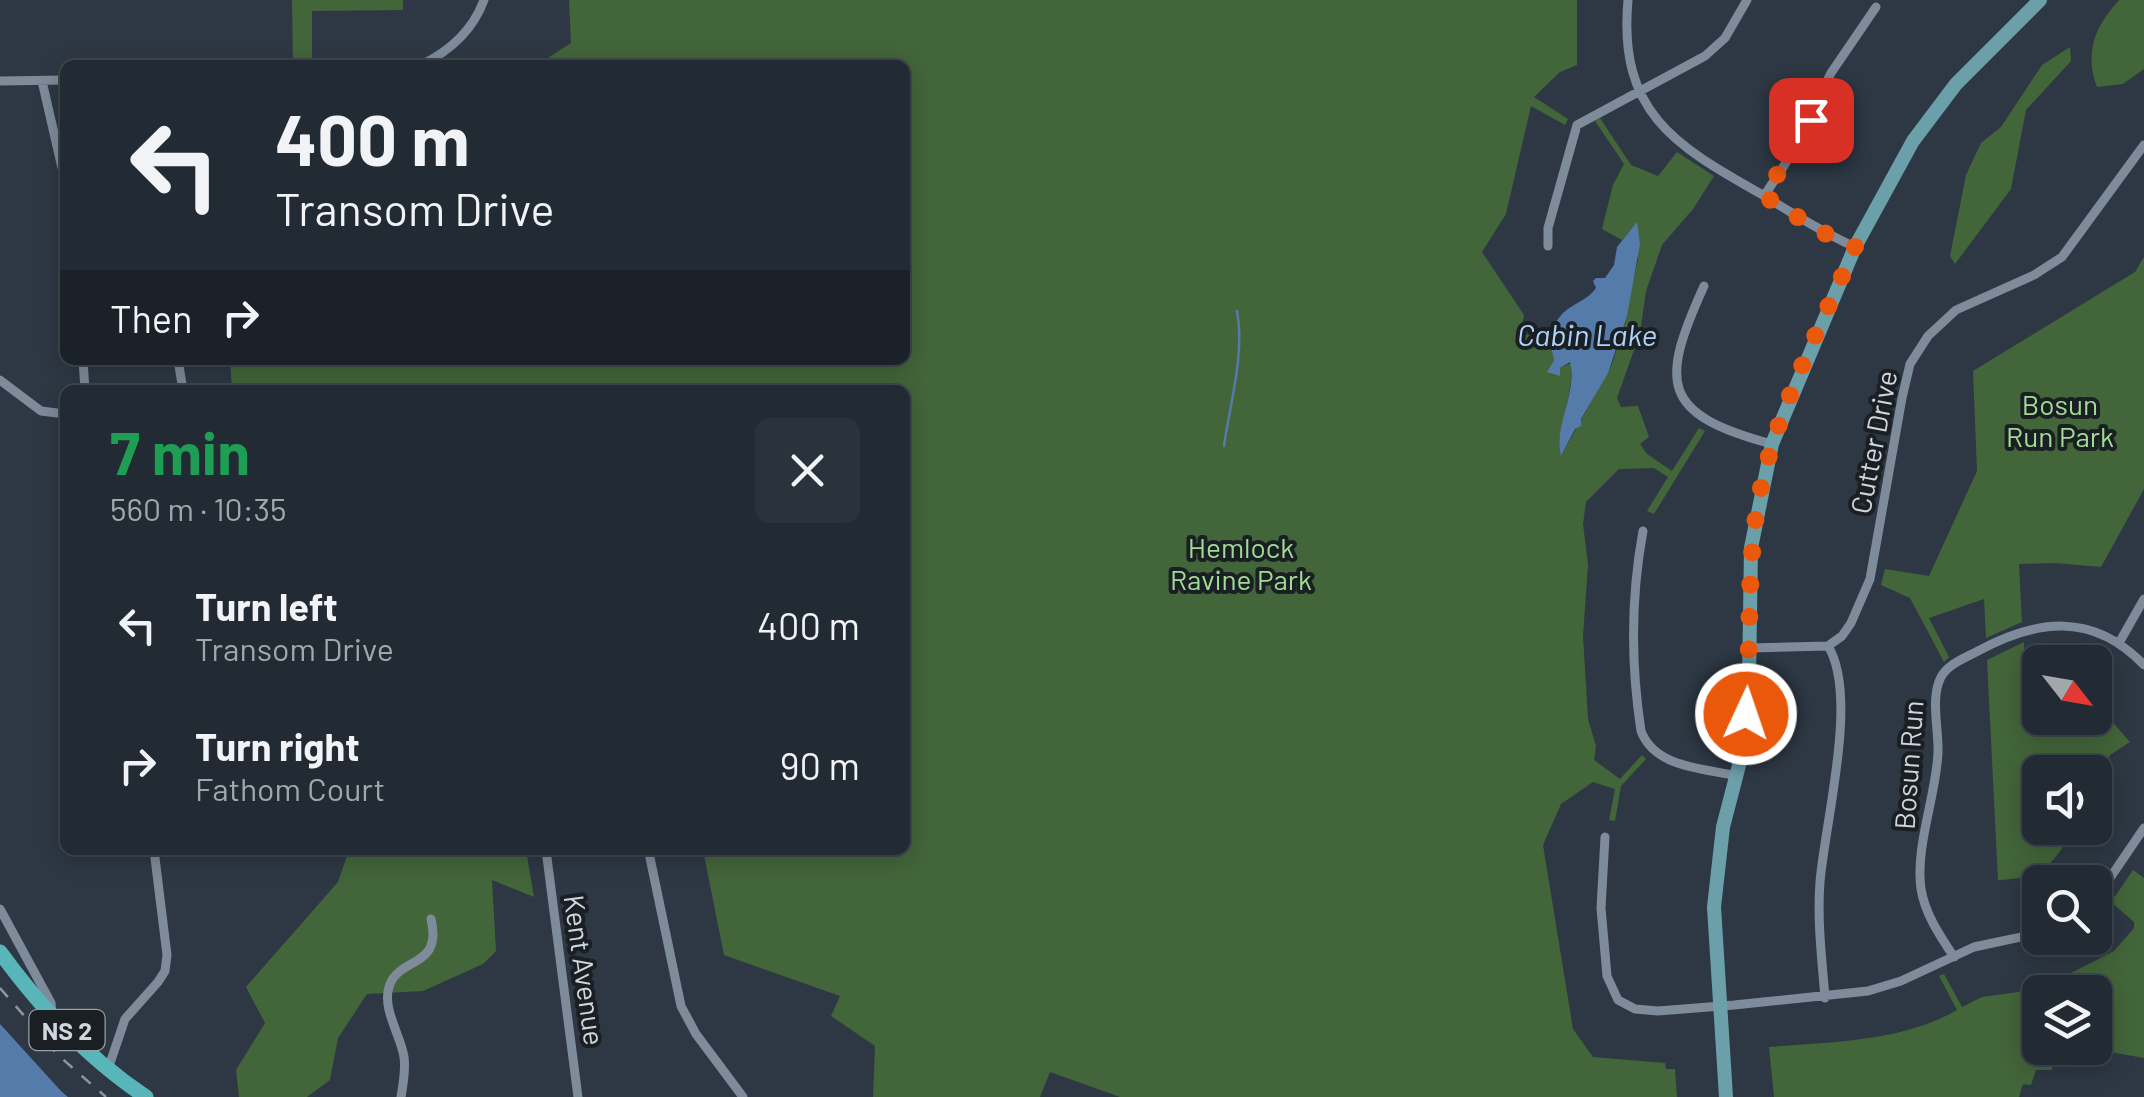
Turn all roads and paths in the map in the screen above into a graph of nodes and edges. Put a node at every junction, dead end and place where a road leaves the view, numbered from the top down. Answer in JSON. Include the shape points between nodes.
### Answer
{"nodes":[{"id":1,"x":484,"y":0,"type":"edge"},
{"id":2,"x":1628,"y":0,"type":"edge"},
{"id":3,"x":1747,"y":0,"type":"edge"},
{"id":4,"x":2040,"y":0,"type":"edge"},
{"id":5,"x":1876,"y":7,"type":"dead end"},
{"id":6,"x":431,"y":60,"type":"edge"},
{"id":7,"x":0,"y":80,"type":"edge"},
{"id":8,"x":60,"y":80,"type":"edge"},
{"id":9,"x":42,"y":81,"type":"junction"},
{"id":10,"x":1640,"y":92,"type":"junction"},
{"id":11,"x":2144,"y":145,"type":"edge"},
{"id":12,"x":60,"y":159,"type":"edge"},
{"id":13,"x":1764,"y":196,"type":"junction"},
{"id":14,"x":1548,"y":246,"type":"dead end"},
{"id":15,"x":1855,"y":247,"type":"junction"},
{"id":16,"x":1704,"y":286,"type":"dead end"},
{"id":17,"x":0,"y":380,"type":"edge"},
{"id":18,"x":60,"y":413,"type":"edge"},
{"id":19,"x":1772,"y":444,"type":"junction"},
{"id":20,"x":1643,"y":531,"type":"dead end"},
{"id":21,"x":2144,"y":599,"type":"edge"},
{"id":22,"x":2119,"y":644,"type":"junction"},
{"id":23,"x":1828,"y":646,"type":"junction"},
{"id":24,"x":1750,"y":648,"type":"junction"},
{"id":25,"x":2144,"y":665,"type":"edge"},
{"id":26,"x":1737,"y":776,"type":"junction"},
{"id":27,"x":2144,"y":828,"type":"edge"},
{"id":28,"x":1605,"y":837,"type":"dead end"},
{"id":29,"x":155,"y":855,"type":"edge"},
{"id":30,"x":547,"y":855,"type":"edge"},
{"id":31,"x":650,"y":855,"type":"edge"},
{"id":32,"x":2112,"y":875,"type":"edge"},
{"id":33,"x":0,"y":910,"type":"edge"},
{"id":34,"x":431,"y":919,"type":"dead end"},
{"id":35,"x":2022,"y":937,"type":"edge"},
{"id":36,"x":0,"y":952,"type":"edge"},
{"id":37,"x":1954,"y":958,"type":"junction"},
{"id":38,"x":1825,"y":998,"type":"junction"},
{"id":39,"x":1718,"y":1006,"type":"junction"},
{"id":40,"x":52,"y":1014,"type":"junction"},
{"id":41,"x":108,"y":1069,"type":"junction"},
{"id":42,"x":146,"y":1097,"type":"edge"},
{"id":43,"x":401,"y":1097,"type":"edge"},
{"id":44,"x":578,"y":1097,"type":"edge"},
{"id":45,"x":743,"y":1097,"type":"edge"},
{"id":46,"x":1726,"y":1097,"type":"edge"}],
"edges":[{"from":1,"to":6,"type":"street","via":[[476,20]]},
{"from":2,"to":10,"type":"street","via":[[1627,53]]},
{"from":3,"to":10,"type":"street","via":[[1716,48]]},
{"from":4,"to":15,"type":"street","via":[[1931,115]]},
{"from":5,"to":13,"type":"street"},
{"from":7,"to":9,"type":"street"},
{"from":8,"to":9,"type":"street"},
{"from":9,"to":12,"type":"street"},
{"from":10,"to":13,"type":"street","via":[[1678,143]]},
{"from":10,"to":14,"type":"street","via":[[1577,125]]},
{"from":11,"to":23,"type":"street","name":"Cutter Drive","via":[[2062,256],[1956,310],[1910,364],[1870,579],[1852,623]]},
{"from":13,"to":15,"type":"street"},
{"from":15,"to":19,"type":"street"},
{"from":16,"to":19,"type":"street","via":[[1677,353],[1676,387],[1708,422]]},
{"from":17,"to":18,"type":"street","via":[[41,411]]},
{"from":19,"to":24,"type":"street","via":[[1751,548]]},
{"from":20,"to":26,"type":"street","via":[[1635,618],[1641,731],[1659,756]]},
{"from":21,"to":22,"type":"street"},
{"from":22,"to":25,"type":"street","name":"Bosun Run"},
{"from":22,"to":37,"type":"street","name":"Bosun Run","via":[[2079,627],[2029,628],[1949,667],[1940,678],[1936,772],[1920,884]]},
{"from":23,"to":24,"type":"street"},
{"from":23,"to":38,"type":"street","via":[[1842,700],[1820,884]]},
{"from":24,"to":26,"type":"street"},
{"from":26,"to":39,"type":"street","via":[[1714,906]]},
{"from":27,"to":32,"type":"street"},
{"from":28,"to":39,"type":"street","via":[[1601,908],[1611,990],[1635,1009]]},
{"from":29,"to":41,"type":"street","via":[[165,970],[125,1019]]},
{"from":30,"to":44,"type":"street","name":"Kent Avenue"},
{"from":31,"to":45,"type":"street","via":[[680,1006]]},
{"from":33,"to":40,"type":"street"},
{"from":34,"to":43,"type":"street","via":[[433,936],[424,957],[388,988],[405,1062]]},
{"from":35,"to":37,"type":"street","via":[[1974,946]]},
{"from":36,"to":40,"type":"main road","number":"NS 2"},
{"from":37,"to":38,"type":"street","via":[[1901,982]]},
{"from":38,"to":39,"type":"street"},
{"from":39,"to":46,"type":"street"},
{"from":40,"to":41,"type":"main road","number":"NS 2"},
{"from":41,"to":42,"type":"main road","number":"NS 2"}]}
